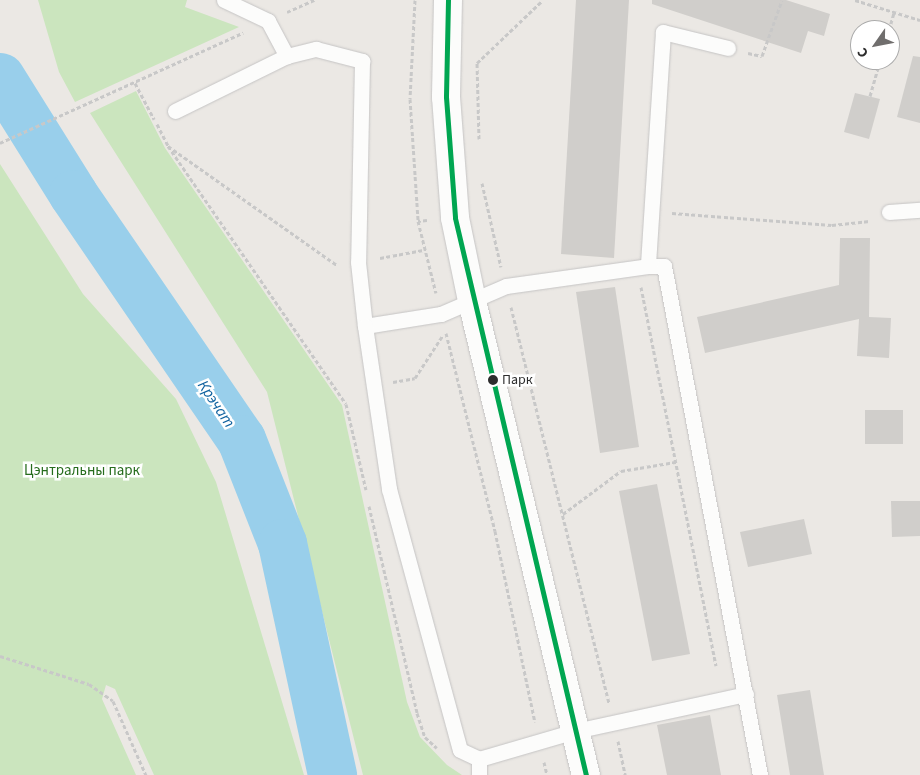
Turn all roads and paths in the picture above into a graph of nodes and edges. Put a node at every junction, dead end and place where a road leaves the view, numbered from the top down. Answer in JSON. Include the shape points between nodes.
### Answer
{"nodes":[{"id":1,"x":224,"y":0,"type":"edge"},
{"id":2,"x":314,"y":0,"type":"edge"},
{"id":3,"x":415,"y":0,"type":"edge"},
{"id":4,"x":448,"y":0,"type":"edge"},
{"id":5,"x":544,"y":0,"type":"edge"},
{"id":6,"x":782,"y":0,"type":"edge"},
{"id":7,"x":855,"y":0,"type":"edge"},
{"id":8,"x":894,"y":12,"type":"junction"},
{"id":9,"x":892,"y":20,"type":"edge"},
{"id":10,"x":920,"y":20,"type":"edge"},
{"id":11,"x":268,"y":21,"type":"junction"},
{"id":12,"x":728,"y":48,"type":"dead end"},
{"id":13,"x":287,"y":56,"type":"junction"},
{"id":14,"x":762,"y":56,"type":"dead end"},
{"id":15,"x":877,"y":70,"type":"edge"},
{"id":16,"x":135,"y":83,"type":"junction"},
{"id":17,"x":870,"y":96,"type":"dead end"},
{"id":18,"x":175,"y":111,"type":"dead end"},
{"id":19,"x":0,"y":143,"type":"edge"},
{"id":20,"x":479,"y":145,"type":"dead end"},
{"id":21,"x":168,"y":146,"type":"junction"},
{"id":22,"x":480,"y":174,"type":"dead end"},
{"id":23,"x":920,"y":210,"type":"edge"},
{"id":24,"x":652,"y":211,"type":"junction"},
{"id":25,"x":889,"y":212,"type":"joint"},
{"id":26,"x":418,"y":221,"type":"dead end"},
{"id":27,"x":423,"y":250,"type":"dead end"},
{"id":28,"x":358,"y":262,"type":"junction"},
{"id":29,"x":642,"y":267,"type":"junction"},
{"id":30,"x":506,"y":286,"type":"junction"},
{"id":31,"x":472,"y":301,"type":"junction"},
{"id":32,"x":365,"y":326,"type":"junction"},
{"id":33,"x":446,"y":330,"type":"dead end"},
{"id":34,"x":455,"y":362,"type":"dead end"},
{"id":35,"x":374,"y":385,"type":"junction"},
{"id":36,"x":675,"y":462,"type":"junction"},
{"id":37,"x":562,"y":514,"type":"junction"},
{"id":38,"x":0,"y":656,"type":"edge"},
{"id":39,"x":746,"y":694,"type":"junction"},
{"id":40,"x":722,"y":698,"type":"junction"},
{"id":41,"x":614,"y":723,"type":"junction"},
{"id":42,"x":575,"y":732,"type":"junction"},
{"id":43,"x":539,"y":744,"type":"junction"},
{"id":44,"x":438,"y":750,"type":"dead end"},
{"id":45,"x":479,"y":759,"type":"junction"},
{"id":46,"x":544,"y":762,"type":"junction"},
{"id":47,"x":535,"y":764,"type":"dead end"},
{"id":48,"x":146,"y":775,"type":"edge"},
{"id":49,"x":480,"y":775,"type":"edge"},
{"id":50,"x":547,"y":775,"type":"edge"},
{"id":51,"x":586,"y":775,"type":"edge"},
{"id":52,"x":625,"y":775,"type":"edge"},
{"id":53,"x":760,"y":775,"type":"edge"}],
"edges":[{"from":1,"to":11,"type":"lane"},
{"from":2,"to":11,"type":"path"},
{"from":3,"to":26,"type":"path","via":[[410,99]]},
{"from":4,"to":31,"type":"street","via":[[446,96],[454,208]]},
{"from":5,"to":20,"type":"path","via":[[477,63]]},
{"from":6,"to":14,"type":"path"},
{"from":7,"to":8,"type":"path"},
{"from":8,"to":9,"type":"path"},
{"from":8,"to":10,"type":"path"},
{"from":11,"to":13,"type":"lane"},
{"from":11,"to":16,"type":"path"},
{"from":12,"to":24,"type":"lane","via":[[663,32]]},
{"from":13,"to":18,"type":"lane"},
{"from":13,"to":28,"type":"lane","via":[[316,49],[362,61]]},
{"from":15,"to":17,"type":"path"},
{"from":16,"to":19,"type":"path"},
{"from":16,"to":21,"type":"path"},
{"from":21,"to":28,"type":"path","via":[[337,265]]},
{"from":21,"to":44,"type":"path","via":[[346,404],[417,713],[425,737]]},
{"from":22,"to":30,"type":"path"},
{"from":23,"to":25,"type":"lane"},
{"from":24,"to":25,"type":"path","via":[[832,225],[872,221]]},
{"from":24,"to":29,"type":"lane"},
{"from":27,"to":28,"type":"path"},
{"from":28,"to":32,"type":"lane"},
{"from":29,"to":30,"type":"lane"},
{"from":29,"to":36,"type":"path"},
{"from":29,"to":39,"type":"lane","via":[[664,266]]},
{"from":30,"to":31,"type":"lane"},
{"from":30,"to":37,"type":"path"},
{"from":31,"to":32,"type":"lane","via":[[441,314]]},
{"from":31,"to":42,"type":"street"},
{"from":32,"to":35,"type":"lane"},
{"from":33,"to":35,"type":"path","via":[[415,378]]},
{"from":34,"to":43,"type":"path"},
{"from":35,"to":45,"type":"lane","via":[[390,489],[460,750]]},
{"from":36,"to":37,"type":"path","via":[[621,472]]},
{"from":36,"to":40,"type":"path"},
{"from":37,"to":41,"type":"path"},
{"from":38,"to":48,"type":"path","via":[[89,684],[112,701]]},
{"from":39,"to":40,"type":"lane"},
{"from":39,"to":53,"type":"lane"},
{"from":40,"to":41,"type":"lane"},
{"from":41,"to":42,"type":"lane"},
{"from":41,"to":52,"type":"path"},
{"from":42,"to":43,"type":"lane"},
{"from":42,"to":51,"type":"street"},
{"from":43,"to":45,"type":"lane"},
{"from":43,"to":46,"type":"path"},
{"from":45,"to":49,"type":"lane"},
{"from":46,"to":47,"type":"path"},
{"from":46,"to":50,"type":"path"}]}
